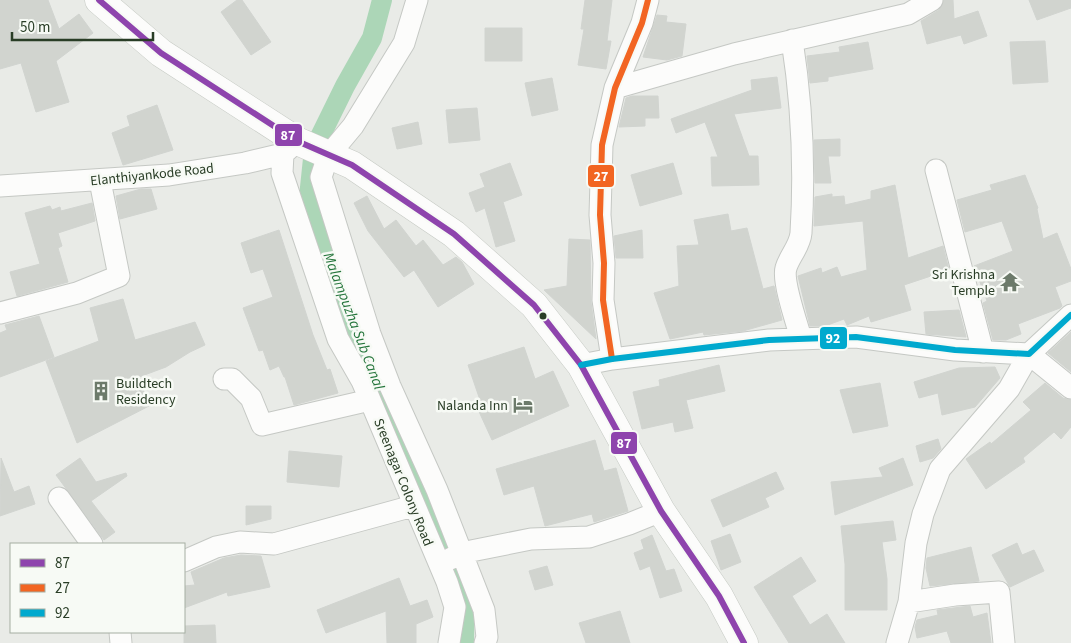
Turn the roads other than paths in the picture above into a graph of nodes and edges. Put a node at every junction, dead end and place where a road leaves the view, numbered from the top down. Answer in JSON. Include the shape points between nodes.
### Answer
{"nodes":[{"id":1,"x":99,"y":0,"type":"edge"},
{"id":2,"x":417,"y":0,"type":"edge"},
{"id":3,"x":648,"y":0,"type":"edge"},
{"id":4,"x":932,"y":0,"type":"edge"},
{"id":5,"x":792,"y":40,"type":"junction"},
{"id":6,"x":615,"y":88,"type":"junction"},
{"id":7,"x":290,"y":148,"type":"junction"},
{"id":8,"x":328,"y":156,"type":"junction"},
{"id":9,"x":936,"y":170,"type":"dead end"},
{"id":10,"x":100,"y":181,"type":"junction"},
{"id":11,"x":0,"y":186,"type":"edge"},
{"id":12,"x":0,"y":313,"type":"edge"},
{"id":13,"x":1071,"y":315,"type":"edge"},
{"id":14,"x":801,"y":338,"type":"junction"},
{"id":15,"x":983,"y":352,"type":"junction"},
{"id":16,"x":1029,"y":354,"type":"junction"},
{"id":17,"x":612,"y":359,"type":"junction"},
{"id":18,"x":582,"y":365,"type":"junction"},
{"id":19,"x":224,"y":379,"type":"dead end"},
{"id":20,"x":1071,"y":388,"type":"edge"},
{"id":21,"x":370,"y":400,"type":"junction"},
{"id":22,"x":59,"y":498,"type":"dead end"},
{"id":23,"x":413,"y":506,"type":"junction"},
{"id":24,"x":661,"y":511,"type":"junction"},
{"id":25,"x":91,"y":543,"type":"edge"},
{"id":26,"x":461,"y":553,"type":"junction"},
{"id":27,"x":185,"y":561,"type":"edge"},
{"id":28,"x":438,"y":564,"type":"junction"},
{"id":29,"x":909,"y":602,"type":"junction"},
{"id":30,"x":449,"y":643,"type":"edge"},
{"id":31,"x":485,"y":643,"type":"edge"},
{"id":32,"x":744,"y":643,"type":"edge"},
{"id":33,"x":897,"y":643,"type":"edge"},
{"id":34,"x":1004,"y":643,"type":"edge"}],
"edges":[{"from":1,"to":7,"type":"main road","via":[[161,53]]},
{"from":2,"to":8,"type":"street","via":[[404,43],[383,80],[353,126]]},
{"from":3,"to":6,"type":"street"},
{"from":4,"to":5,"type":"street","via":[[908,14]]},
{"from":5,"to":6,"type":"street"},
{"from":5,"to":14,"type":"street","via":[[803,141],[801,236],[785,270]]},
{"from":6,"to":17,"type":"street","via":[[602,145],[600,215],[603,300]]},
{"from":7,"to":8,"type":"main road"},
{"from":7,"to":10,"type":"street","name":"Elanthiyankode Road","via":[[245,163],[169,175]]},
{"from":7,"to":21,"type":"street","name":"Sreenagar Colony Road","via":[[282,173],[338,339]]},
{"from":8,"to":18,"type":"main road","via":[[352,164],[454,234],[534,305]]},
{"from":8,"to":26,"type":"street","via":[[321,177],[370,334]]},
{"from":9,"to":15,"type":"street"},
{"from":10,"to":11,"type":"street","name":"Elanthiyankode Road"},
{"from":10,"to":12,"type":"street","via":[[119,276],[77,293]]},
{"from":13,"to":16,"type":"street"},
{"from":14,"to":15,"type":"street","via":[[856,337]]},
{"from":14,"to":17,"type":"street"},
{"from":15,"to":16,"type":"street"},
{"from":16,"to":20,"type":"street"},
{"from":16,"to":29,"type":"street","via":[[1009,388],[940,469],[916,543]]},
{"from":17,"to":18,"type":"street"},
{"from":18,"to":24,"type":"main road"},
{"from":19,"to":21,"type":"street","via":[[232,379],[251,398],[262,424]]},
{"from":21,"to":23,"type":"street","name":"Sreenagar Colony Road"},
{"from":22,"to":25,"type":"street"},
{"from":23,"to":27,"type":"street","name":"Sreenagar Colony Road","via":[[274,544],[240,542],[216,547]]},
{"from":23,"to":28,"type":"street","name":"Sreenagar Colony Road"},
{"from":24,"to":26,"type":"street","via":[[589,537],[531,539]]},
{"from":24,"to":32,"type":"main road","via":[[718,596]]},
{"from":26,"to":28,"type":"street"},
{"from":26,"to":31,"type":"street","via":[[484,610]]},
{"from":28,"to":30,"type":"street","name":"Sreenagar Colony Road","via":[[455,608]]},
{"from":29,"to":33,"type":"street"},
{"from":29,"to":34,"type":"street","via":[[998,592]]}]}
